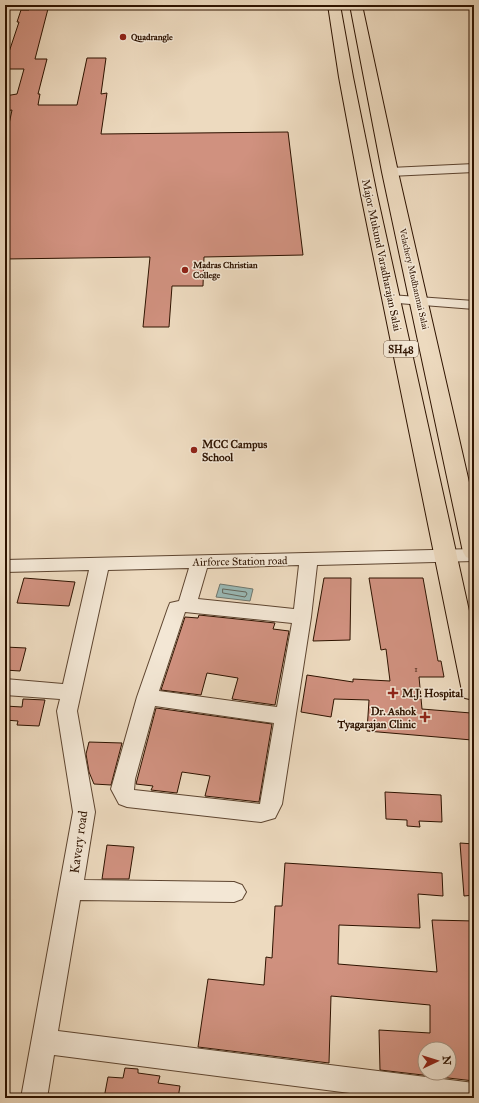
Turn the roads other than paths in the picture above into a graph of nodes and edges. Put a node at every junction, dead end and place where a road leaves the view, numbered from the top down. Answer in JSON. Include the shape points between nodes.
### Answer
{"nodes":[{"id":1,"x":334,"y":5,"type":"edge"},
{"id":2,"x":356,"y":5,"type":"edge"},
{"id":3,"x":474,"y":168,"type":"edge"},
{"id":4,"x":390,"y":172,"type":"junction"},
{"id":5,"x":390,"y":299,"type":"junction"},
{"id":6,"x":419,"y":300,"type":"junction"},
{"id":7,"x":474,"y":305,"type":"edge"},
{"id":8,"x":474,"y":552,"type":"edge"},
{"id":9,"x":474,"y":555,"type":"edge"},
{"id":10,"x":448,"y":556,"type":"junction"},
{"id":11,"x":308,"y":559,"type":"junction"},
{"id":12,"x":200,"y":562,"type":"junction"},
{"id":13,"x":100,"y":564,"type":"junction"},
{"id":14,"x":5,"y":566,"type":"edge"},
{"id":15,"x":188,"y":605,"type":"junction"},
{"id":16,"x":302,"y":617,"type":"junction"},
{"id":17,"x":469,"y":640,"type":"edge"},
{"id":18,"x":5,"y":687,"type":"edge"},
{"id":19,"x":474,"y":691,"type":"edge"},
{"id":20,"x":72,"y":692,"type":"junction"},
{"id":21,"x":147,"y":698,"type":"junction"},
{"id":22,"x":285,"y":716,"type":"junction"},
{"id":23,"x":70,"y":890,"type":"junction"},
{"id":24,"x":234,"y":892,"type":"dead end"},
{"id":25,"x":44,"y":1041,"type":"junction"},
{"id":26,"x":474,"y":1096,"type":"edge"},
{"id":27,"x":34,"y":1098,"type":"edge"}],
"edges":[{"from":1,"to":5,"type":"main road","name":"Major Mukund Varadharajan Salai","number":"SH48"},
{"from":2,"to":4,"type":"main road","name":"Velachery Mudhanmai Salai","number":"SH48"},
{"from":3,"to":4,"type":"street"},
{"from":4,"to":6,"type":"main road","name":"Velachery Mudhanmai Salai","number":"SH48"},
{"from":5,"to":6,"type":"street"},
{"from":5,"to":10,"type":"main road","name":"Major Mukund Varadharajan Salai","number":"SH48"},
{"from":6,"to":7,"type":"street"},
{"from":6,"to":8,"type":"main road","name":"Velachery Mudhanmai Salai","number":"SH48"},
{"from":9,"to":10,"type":"street","name":"Airforce Station road"},
{"from":10,"to":11,"type":"street","name":"Airforce Station road"},
{"from":10,"to":17,"type":"main road","name":"Major Mukund Varadharajan Salai","number":"SH48"},
{"from":11,"to":12,"type":"street","name":"Airforce Station road"},
{"from":11,"to":16,"type":"street"},
{"from":12,"to":13,"type":"street","name":"Airforce Station road"},
{"from":12,"to":15,"type":"street"},
{"from":13,"to":14,"type":"street","name":"Airforce Station road"},
{"from":13,"to":20,"type":"street","name":"Kavery road"},
{"from":15,"to":16,"type":"street"},
{"from":15,"to":21,"type":"street","via":[[177,608]]},
{"from":16,"to":22,"type":"street"},
{"from":17,"to":19,"type":"main road","name":"Major Mukund Varadharajan Salai","number":"SH48"},
{"from":18,"to":20,"type":"street"},
{"from":20,"to":23,"type":"street","name":"Kavery road","via":[[67,711],[84,812]]},
{"from":21,"to":22,"type":"street"},
{"from":21,"to":22,"type":"street","via":[[122,789],[127,798],[261,813],[267,811],[271,804]]},
{"from":23,"to":24,"type":"street"},
{"from":23,"to":25,"type":"street","name":"Kavery road"},
{"from":25,"to":26,"type":"street"},
{"from":25,"to":27,"type":"street","name":"Kavery road"}]}
